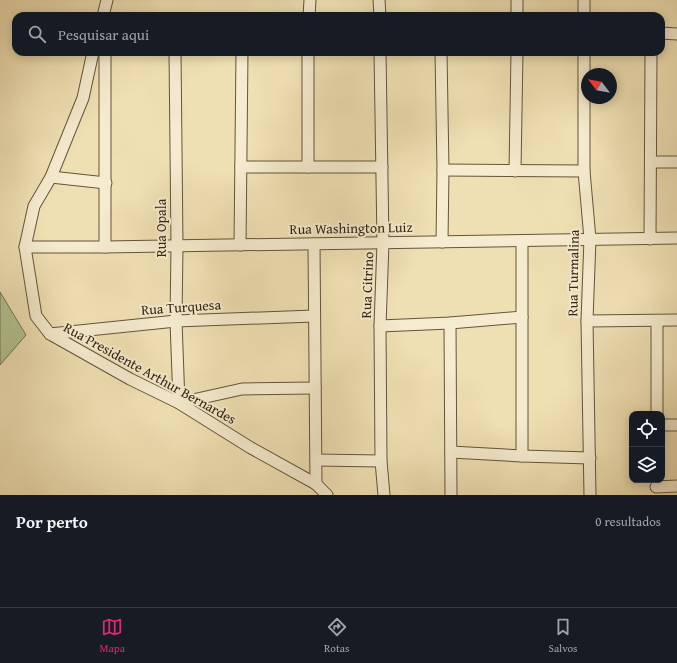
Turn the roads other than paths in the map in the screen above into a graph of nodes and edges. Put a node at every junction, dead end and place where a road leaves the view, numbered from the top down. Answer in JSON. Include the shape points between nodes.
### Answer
{"nodes":[{"id":1,"x":107,"y":0,"type":"edge"},
{"id":2,"x":310,"y":0,"type":"edge"},
{"id":3,"x":379,"y":0,"type":"edge"},
{"id":4,"x":517,"y":0,"type":"edge"},
{"id":5,"x":584,"y":0,"type":"edge"},
{"id":6,"x":103,"y":12,"type":"edge"},
{"id":7,"x":309,"y":12,"type":"edge"},
{"id":8,"x":380,"y":12,"type":"edge"},
{"id":9,"x":517,"y":12,"type":"edge"},
{"id":10,"x":584,"y":12,"type":"edge"},
{"id":11,"x":665,"y":34,"type":"edge"},
{"id":12,"x":677,"y":34,"type":"edge"},
{"id":13,"x":92,"y":56,"type":"edge"},
{"id":14,"x":105,"y":56,"type":"edge"},
{"id":15,"x":175,"y":56,"type":"edge"},
{"id":16,"x":242,"y":56,"type":"edge"},
{"id":17,"x":308,"y":56,"type":"edge"},
{"id":18,"x":380,"y":56,"type":"edge"},
{"id":19,"x":441,"y":56,"type":"edge"},
{"id":20,"x":517,"y":56,"type":"edge"},
{"id":21,"x":584,"y":56,"type":"edge"},
{"id":22,"x":651,"y":56,"type":"edge"},
{"id":23,"x":651,"y":162,"type":"junction"},
{"id":24,"x":677,"y":162,"type":"edge"},
{"id":25,"x":241,"y":167,"type":"junction"},
{"id":26,"x":308,"y":167,"type":"junction"},
{"id":27,"x":382,"y":167,"type":"junction"},
{"id":28,"x":444,"y":170,"type":"junction"},
{"id":29,"x":515,"y":171,"type":"junction"},
{"id":30,"x":584,"y":171,"type":"junction"},
{"id":31,"x":51,"y":177,"type":"junction"},
{"id":32,"x":106,"y":183,"type":"junction"},
{"id":33,"x":677,"y":238,"type":"edge"},
{"id":34,"x":590,"y":239,"type":"junction"},
{"id":35,"x":650,"y":239,"type":"junction"},
{"id":36,"x":522,"y":241,"type":"junction"},
{"id":37,"x":442,"y":242,"type":"junction"},
{"id":38,"x":383,"y":243,"type":"junction"},
{"id":39,"x":314,"y":244,"type":"junction"},
{"id":40,"x":240,"y":245,"type":"junction"},
{"id":41,"x":177,"y":246,"type":"junction"},
{"id":42,"x":24,"y":247,"type":"junction"},
{"id":43,"x":105,"y":247,"type":"junction"},
{"id":44,"x":314,"y":316,"type":"junction"},
{"id":45,"x":522,"y":317,"type":"junction"},
{"id":46,"x":677,"y":320,"type":"edge"},
{"id":47,"x":176,"y":321,"type":"junction"},
{"id":48,"x":587,"y":321,"type":"junction"},
{"id":49,"x":657,"y":321,"type":"junction"},
{"id":50,"x":450,"y":323,"type":"junction"},
{"id":51,"x":380,"y":326,"type":"junction"},
{"id":52,"x":50,"y":334,"type":"junction"},
{"id":53,"x":315,"y":388,"type":"junction"},
{"id":54,"x":179,"y":403,"type":"junction"},
{"id":55,"x":657,"y":411,"type":"edge"},
{"id":56,"x":665,"y":425,"type":"edge"},
{"id":57,"x":677,"y":425,"type":"edge"},
{"id":58,"x":451,"y":452,"type":"junction"},
{"id":59,"x":522,"y":456,"type":"junction"},
{"id":60,"x":590,"y":458,"type":"junction"},
{"id":61,"x":316,"y":460,"type":"junction"},
{"id":62,"x":381,"y":461,"type":"junction"},
{"id":63,"x":316,"y":484,"type":"junction"},
{"id":64,"x":677,"y":486,"type":"edge"},
{"id":65,"x":656,"y":487,"type":"edge"},
{"id":66,"x":326,"y":495,"type":"edge"},
{"id":67,"x":384,"y":495,"type":"edge"},
{"id":68,"x":451,"y":495,"type":"edge"},
{"id":69,"x":590,"y":495,"type":"edge"}],
"edges":[{"from":1,"to":6,"type":"street"},
{"from":2,"to":7,"type":"street"},
{"from":3,"to":8,"type":"street"},
{"from":4,"to":9,"type":"street"},
{"from":5,"to":10,"type":"street"},
{"from":11,"to":12,"type":"street"},
{"from":13,"to":31,"type":"street","name":"Rua Presidente Arthur Bernardes","via":[[82,98]]},
{"from":14,"to":32,"type":"street"},
{"from":15,"to":41,"type":"street","name":"Rua Opala"},
{"from":16,"to":25,"type":"street"},
{"from":17,"to":26,"type":"street"},
{"from":18,"to":27,"type":"street","name":"Rua Citrino"},
{"from":19,"to":28,"type":"street"},
{"from":20,"to":29,"type":"street"},
{"from":21,"to":30,"type":"street","name":"Rua Turmalina"},
{"from":22,"to":23,"type":"street"},
{"from":23,"to":24,"type":"street"},
{"from":23,"to":35,"type":"street"},
{"from":25,"to":26,"type":"street"},
{"from":25,"to":40,"type":"street"},
{"from":26,"to":27,"type":"street"},
{"from":27,"to":38,"type":"street","name":"Rua Citrino"},
{"from":28,"to":29,"type":"street"},
{"from":28,"to":37,"type":"street"},
{"from":29,"to":30,"type":"street"},
{"from":30,"to":34,"type":"street","name":"Rua Turmalina"},
{"from":31,"to":32,"type":"street"},
{"from":31,"to":42,"type":"street","name":"Rua Presidente Arthur Bernardes","via":[[34,206]]},
{"from":32,"to":43,"type":"street"},
{"from":33,"to":35,"type":"street","name":"Rua Washington Luiz"},
{"from":34,"to":35,"type":"street","name":"Rua Washington Luiz"},
{"from":34,"to":36,"type":"street","name":"Rua Washington Luiz"},
{"from":34,"to":48,"type":"street","name":"Rua Turmalina"},
{"from":36,"to":37,"type":"street","name":"Rua Washington Luiz"},
{"from":36,"to":45,"type":"street"},
{"from":37,"to":38,"type":"street","name":"Rua Washington Luiz"},
{"from":38,"to":39,"type":"street","name":"Rua Washington Luiz"},
{"from":38,"to":51,"type":"street","name":"Rua Citrino"},
{"from":39,"to":40,"type":"street","name":"Rua Washington Luiz"},
{"from":39,"to":44,"type":"street"},
{"from":40,"to":41,"type":"street","name":"Rua Washington Luiz"},
{"from":41,"to":43,"type":"street","name":"Rua Washington Luiz"},
{"from":41,"to":47,"type":"street","name":"Rua Opala"},
{"from":42,"to":43,"type":"street","name":"Rua Washington Luiz"},
{"from":42,"to":52,"type":"street","name":"Rua Presidente Arthur Bernardes","via":[[36,316]]},
{"from":44,"to":47,"type":"street","name":"Rua Turquesa"},
{"from":44,"to":53,"type":"street"},
{"from":45,"to":50,"type":"street"},
{"from":45,"to":59,"type":"street"},
{"from":46,"to":49,"type":"street"},
{"from":47,"to":52,"type":"street","name":"Rua Turquesa"},
{"from":47,"to":54,"type":"street","name":"Rua Opala"},
{"from":48,"to":49,"type":"street"},
{"from":48,"to":60,"type":"street","name":"Rua Turmalina"},
{"from":49,"to":55,"type":"street"},
{"from":50,"to":51,"type":"street"},
{"from":50,"to":58,"type":"street"},
{"from":51,"to":62,"type":"street","name":"Rua Citrino"},
{"from":52,"to":54,"type":"street","name":"Rua Presidente Arthur Bernardes"},
{"from":53,"to":54,"type":"street","via":[[242,389]]},
{"from":53,"to":61,"type":"street"},
{"from":54,"to":63,"type":"street","name":"Rua Presidente Arthur Bernardes","via":[[251,448]]},
{"from":56,"to":57,"type":"street"},
{"from":58,"to":59,"type":"street"},
{"from":58,"to":68,"type":"street"},
{"from":59,"to":60,"type":"street"},
{"from":60,"to":69,"type":"street","name":"Rua Turmalina"},
{"from":61,"to":62,"type":"street"},
{"from":61,"to":63,"type":"street"},
{"from":62,"to":67,"type":"street","name":"Rua Citrino"},
{"from":63,"to":66,"type":"street","name":"Rua Presidente Arthur Bernardes"},
{"from":64,"to":65,"type":"street"}]}
